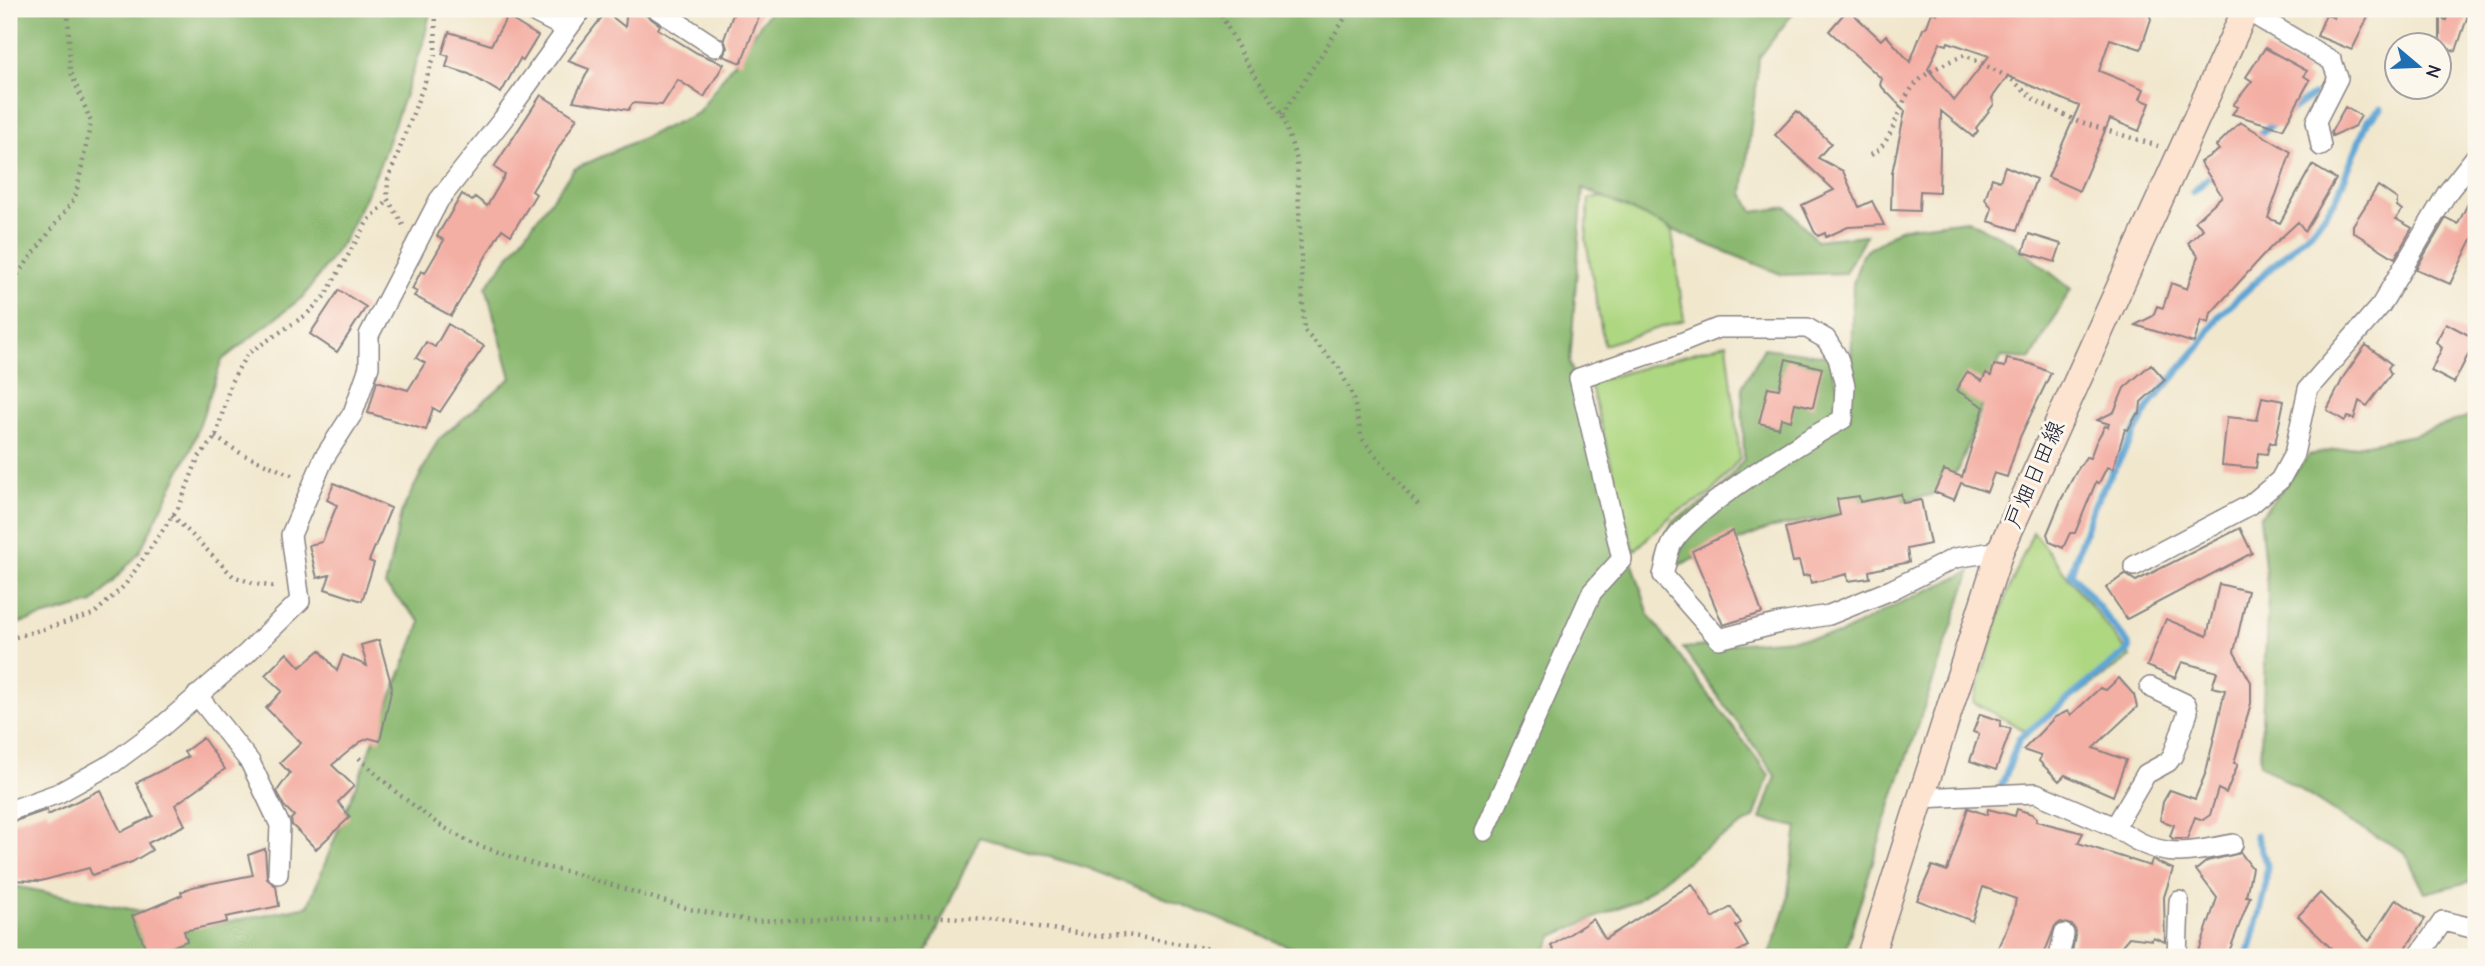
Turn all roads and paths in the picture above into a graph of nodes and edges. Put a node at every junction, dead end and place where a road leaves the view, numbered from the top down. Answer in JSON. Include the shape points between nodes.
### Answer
{"nodes":[{"id":1,"x":68,"y":9,"type":"edge"},
{"id":2,"x":436,"y":9,"type":"edge"},
{"id":3,"x":528,"y":9,"type":"edge"},
{"id":4,"x":582,"y":9,"type":"edge"},
{"id":5,"x":657,"y":9,"type":"edge"},
{"id":6,"x":1218,"y":9,"type":"edge"},
{"id":7,"x":1351,"y":9,"type":"edge"},
{"id":8,"x":2246,"y":9,"type":"edge"},
{"id":9,"x":567,"y":29,"type":"junction"},
{"id":10,"x":715,"y":47,"type":"dead end"},
{"id":11,"x":1282,"y":115,"type":"junction"},
{"id":12,"x":2321,"y":146,"type":"dead end"},
{"id":13,"x":1871,"y":155,"type":"dead end"},
{"id":14,"x":2178,"y":155,"type":"junction"},
{"id":15,"x":2473,"y":167,"type":"edge"},
{"id":16,"x":388,"y":201,"type":"junction"},
{"id":17,"x":417,"y":242,"type":"junction"},
{"id":18,"x":9,"y":286,"type":"edge"},
{"id":19,"x":215,"y":437,"type":"junction"},
{"id":20,"x":312,"y":483,"type":"junction"},
{"id":21,"x":1421,"y":509,"type":"dead end"},
{"id":22,"x":172,"y":515,"type":"junction"},
{"id":23,"x":2000,"y":551,"type":"junction"},
{"id":24,"x":2134,"y":566,"type":"dead end"},
{"id":25,"x":299,"y":590,"type":"junction"},
{"id":26,"x":9,"y":639,"type":"edge"},
{"id":27,"x":2150,"y":687,"type":"dead end"},
{"id":28,"x":197,"y":695,"type":"junction"},
{"id":29,"x":359,"y":758,"type":"dead end"},
{"id":30,"x":1920,"y":798,"type":"junction"},
{"id":31,"x":9,"y":811,"type":"edge"},
{"id":32,"x":2115,"y":827,"type":"junction"},
{"id":33,"x":1485,"y":831,"type":"dead end"},
{"id":34,"x":2233,"y":844,"type":"dead end"},
{"id":35,"x":278,"y":874,"type":"dead end"},
{"id":36,"x":2179,"y":901,"type":"dead end"},
{"id":37,"x":2476,"y":929,"type":"edge"},
{"id":38,"x":2064,"y":934,"type":"dead end"},
{"id":39,"x":1240,"y":957,"type":"edge"},
{"id":40,"x":1870,"y":957,"type":"edge"},
{"id":41,"x":2059,"y":957,"type":"edge"},
{"id":42,"x":2177,"y":957,"type":"edge"},
{"id":43,"x":2418,"y":957,"type":"edge"}],
"edges":[{"from":1,"to":18,"type":"path","via":[[70,69],[91,122],[79,180],[75,198]]},
{"from":2,"to":16,"type":"path","via":[[435,55],[388,180]]},
{"from":3,"to":9,"type":"street"},
{"from":4,"to":9,"type":"street"},
{"from":5,"to":10,"type":"street"},
{"from":6,"to":11,"type":"path"},
{"from":7,"to":11,"type":"path"},
{"from":8,"to":12,"type":"street","via":[[2332,61],[2338,78],[2316,121]]},
{"from":8,"to":14,"type":"main road","name":"戸畑日田線"},
{"from":9,"to":17,"type":"street","via":[[439,200]]},
{"from":11,"to":21,"type":"path","via":[[1297,160],[1304,330],[1339,368],[1353,396],[1362,439]]},
{"from":13,"to":14,"type":"path","via":[[1883,149],[1910,90],[1937,67],[1965,55],[2010,78],[2036,101],[2077,121]]},
{"from":14,"to":23,"type":"main road","name":"戸畑日田線"},
{"from":15,"to":24,"type":"street","via":[[2447,193],[2381,306],[2308,389],[2294,454],[2280,480],[2250,505]]},
{"from":16,"to":17,"type":"path"},
{"from":16,"to":19,"type":"path","via":[[367,222],[325,296],[306,315],[247,354],[231,382]]},
{"from":17,"to":20,"type":"street","via":[[369,335],[369,367],[354,413]]},
{"from":19,"to":20,"type":"path","via":[[242,454]]},
{"from":19,"to":22,"type":"path","via":[[198,458]]},
{"from":20,"to":25,"type":"street","via":[[291,535]]},
{"from":22,"to":25,"type":"path","via":[[233,576]]},
{"from":22,"to":26,"type":"path","via":[[125,585],[94,614]]},
{"from":23,"to":30,"type":"main road","name":"戸畑日田線"},
{"from":23,"to":33,"type":"street","via":[[1955,558],[1829,615],[1719,639],[1662,575],[1672,544],[1690,523],[1732,491],[1843,419],[1845,386],[1838,358],[1826,339],[1807,328],[1718,328],[1579,378],[1622,559],[1591,592]]},
{"from":25,"to":28,"type":"street","via":[[300,601]]},
{"from":27,"to":32,"type":"street","via":[[2186,704],[2189,712],[2173,755],[2146,774]]},
{"from":28,"to":31,"type":"street","via":[[113,763],[58,793]]},
{"from":28,"to":35,"type":"street","via":[[250,762],[280,825]]},
{"from":29,"to":39,"type":"path","via":[[396,792],[469,842],[689,909],[751,921],[929,916],[1003,921],[1095,936],[1127,935]]},
{"from":30,"to":32,"type":"street","via":[[2036,793]]},
{"from":30,"to":40,"type":"main road","name":"戸畑日田線"},
{"from":32,"to":34,"type":"street","via":[[2133,840],[2175,854]]},
{"from":36,"to":42,"type":"street"},
{"from":37,"to":43,"type":"street","via":[[2443,921]]},
{"from":38,"to":41,"type":"street"}]}
